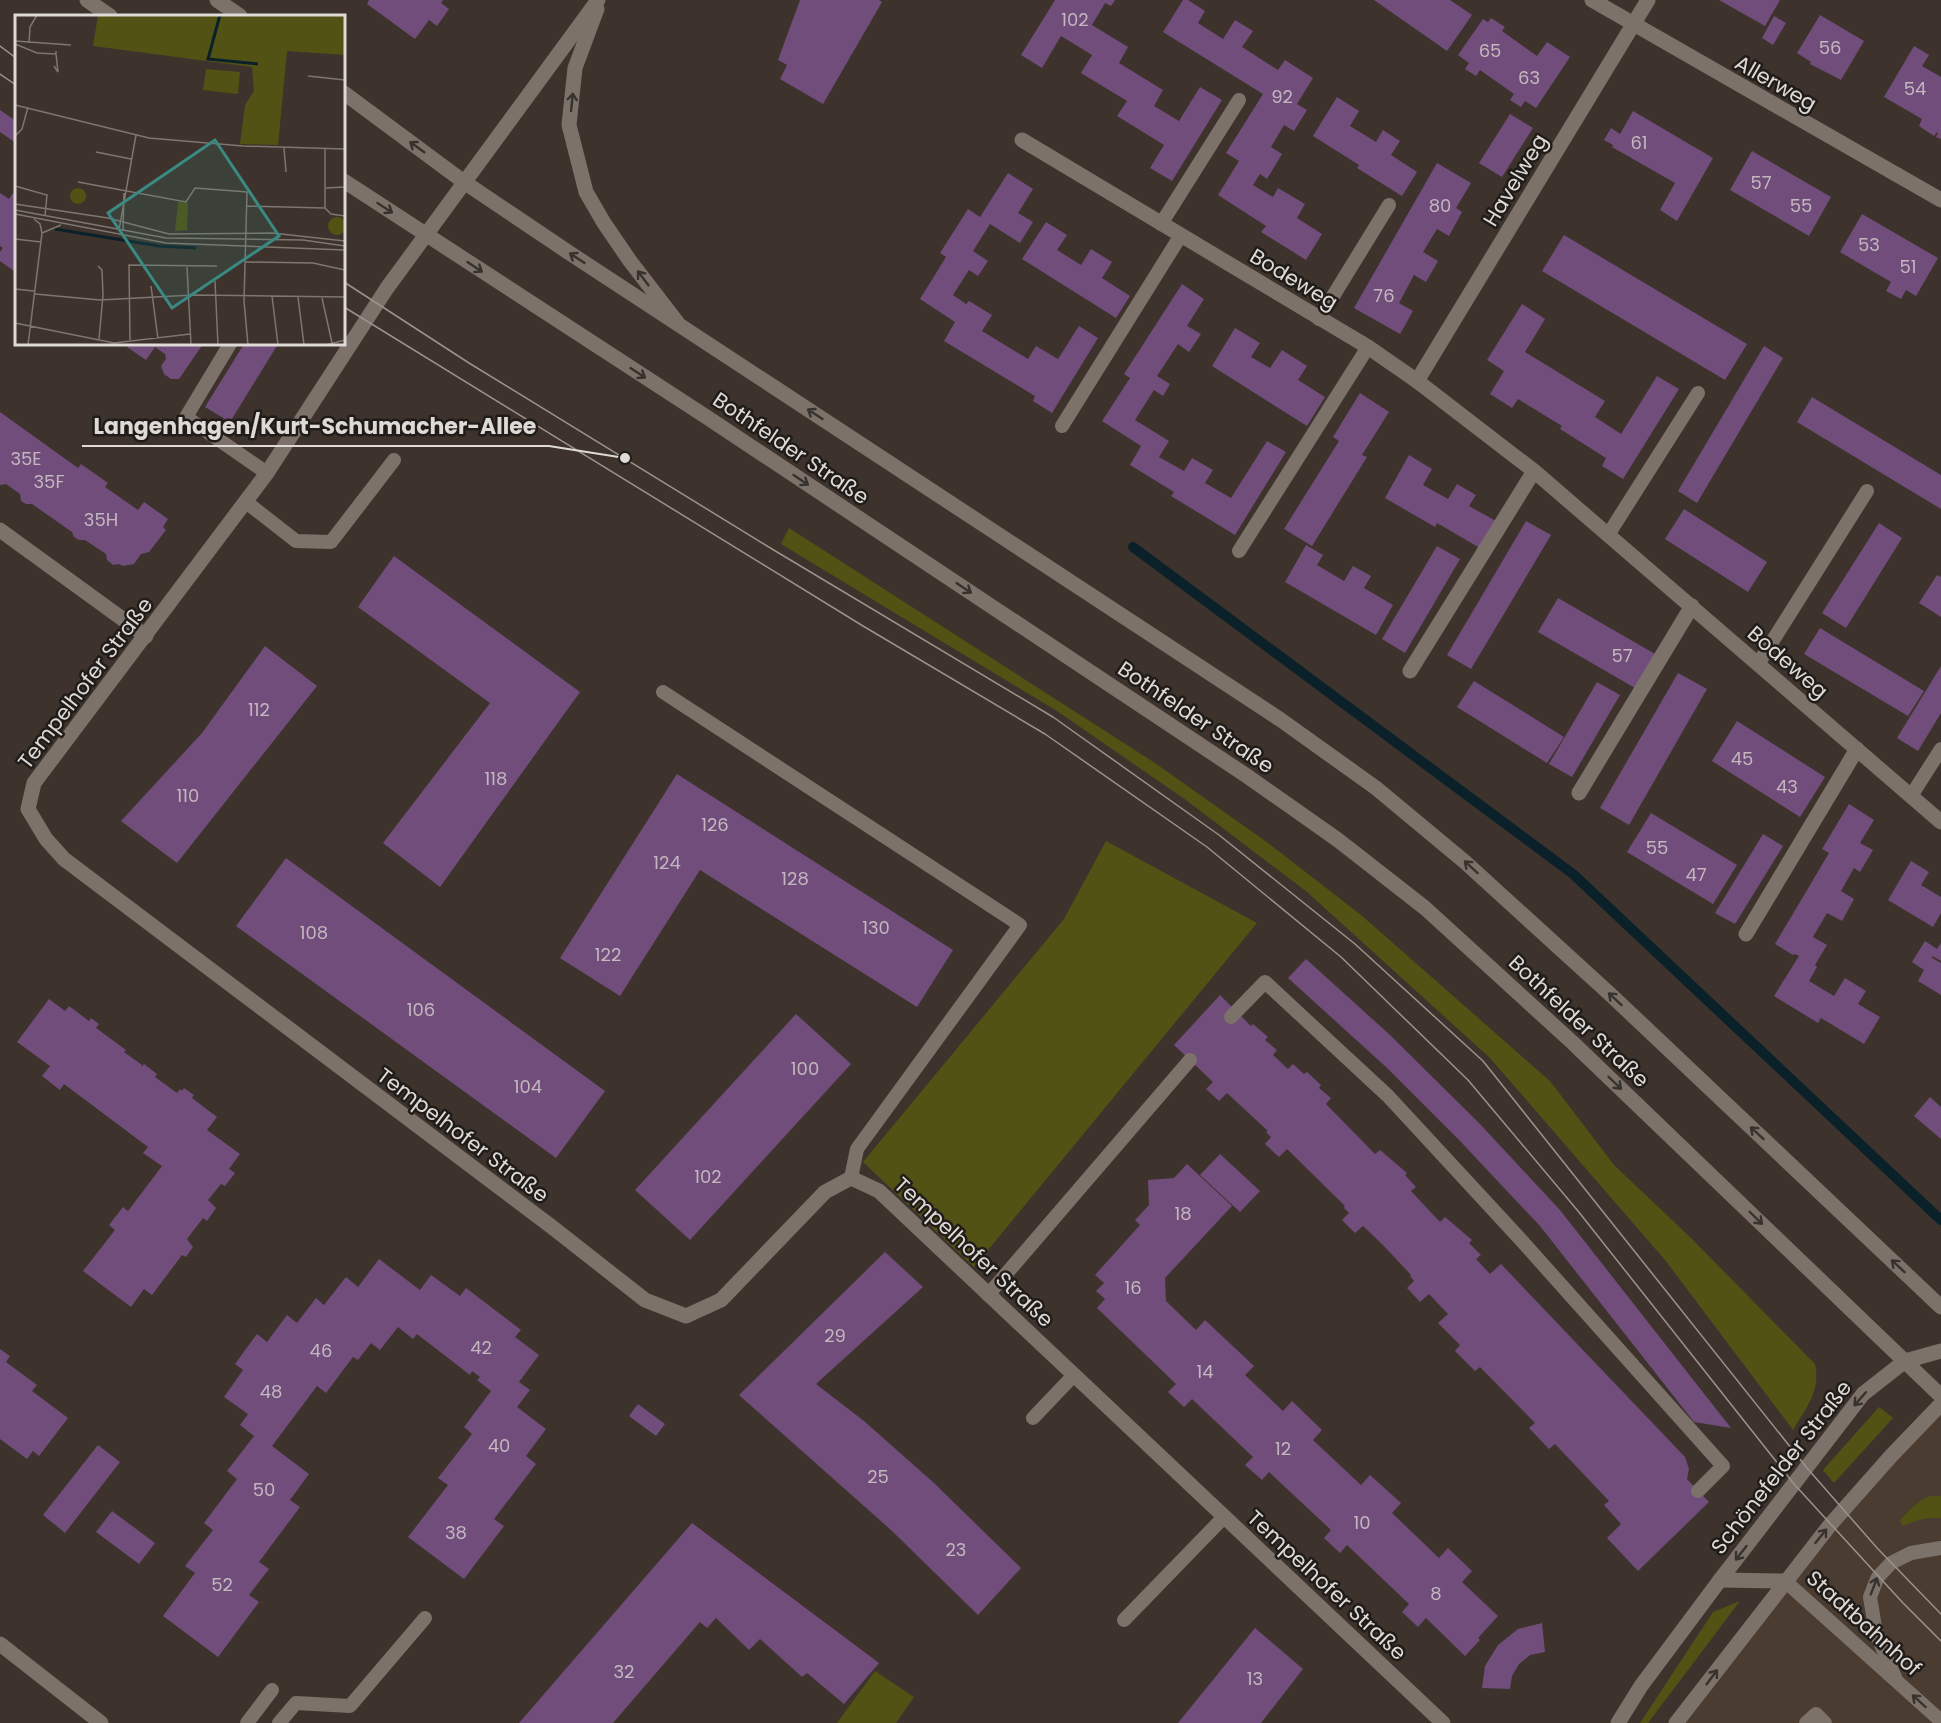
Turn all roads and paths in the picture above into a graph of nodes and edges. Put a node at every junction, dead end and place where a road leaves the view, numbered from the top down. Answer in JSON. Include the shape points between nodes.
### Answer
{"nodes":[{"id":1,"x":87,"y":0,"type":"edge"},
{"id":2,"x":217,"y":0,"type":"edge"},
{"id":3,"x":599,"y":0,"type":"edge"},
{"id":4,"x":1592,"y":0,"type":"edge"},
{"id":5,"x":1648,"y":0,"type":"edge"},
{"id":6,"x":109,"y":15,"type":"edge"},
{"id":7,"x":239,"y":15,"type":"edge"},
{"id":8,"x":1633,"y":25,"type":"junction"},
{"id":9,"x":345,"y":94,"type":"edge"},
{"id":10,"x":1239,"y":100,"type":"dead end"},
{"id":11,"x":1022,"y":140,"type":"dead end"},
{"id":12,"x":345,"y":182,"type":"edge"},
{"id":13,"x":464,"y":182,"type":"junction"},
{"id":14,"x":1941,"y":200,"type":"edge"},
{"id":15,"x":1389,"y":205,"type":"dead end"},
{"id":16,"x":1161,"y":224,"type":"junction"},
{"id":17,"x":426,"y":234,"type":"junction"},
{"id":18,"x":1180,"y":235,"type":"junction"},
{"id":19,"x":1319,"y":319,"type":"junction"},
{"id":20,"x":679,"y":324,"type":"junction"},
{"id":21,"x":229,"y":345,"type":"edge"},
{"id":22,"x":1368,"y":347,"type":"junction"},
{"id":23,"x":1417,"y":381,"type":"junction"},
{"id":24,"x":1698,"y":393,"type":"dead end"},
{"id":25,"x":1062,"y":426,"type":"dead end"},
{"id":26,"x":394,"y":460,"type":"dead end"},
{"id":27,"x":1533,"y":471,"type":"junction"},
{"id":28,"x":267,"y":472,"type":"junction"},
{"id":29,"x":1867,"y":491,"type":"dead end"},
{"id":30,"x":246,"y":502,"type":"junction"},
{"id":31,"x":0,"y":530,"type":"edge"},
{"id":32,"x":1608,"y":535,"type":"junction"},
{"id":33,"x":1239,"y":551,"type":"dead end"},
{"id":34,"x":1692,"y":606,"type":"junction"},
{"id":35,"x":146,"y":636,"type":"junction"},
{"id":36,"x":1758,"y":664,"type":"junction"},
{"id":37,"x":1410,"y":671,"type":"dead end"},
{"id":38,"x":663,"y":692,"type":"dead end"},
{"id":39,"x":1857,"y":749,"type":"junction"},
{"id":40,"x":1941,"y":749,"type":"edge"},
{"id":41,"x":1579,"y":793,"type":"dead end"},
{"id":42,"x":1911,"y":796,"type":"junction"},
{"id":43,"x":1941,"y":822,"type":"edge"},
{"id":44,"x":1746,"y":934,"type":"dead end"},
{"id":45,"x":1231,"y":1017,"type":"dead end"},
{"id":46,"x":1190,"y":1060,"type":"dead end"},
{"id":47,"x":851,"y":1178,"type":"junction"},
{"id":48,"x":988,"y":1295,"type":"junction"},
{"id":49,"x":1941,"y":1307,"type":"edge"},
{"id":50,"x":1941,"y":1351,"type":"edge"},
{"id":51,"x":1905,"y":1361,"type":"junction"},
{"id":52,"x":1074,"y":1375,"type":"junction"},
{"id":53,"x":1941,"y":1396,"type":"edge"},
{"id":54,"x":1941,"y":1404,"type":"edge"},
{"id":55,"x":1033,"y":1418,"type":"dead end"},
{"id":56,"x":1698,"y":1491,"type":"dead end"},
{"id":57,"x":1224,"y":1517,"type":"junction"},
{"id":58,"x":1941,"y":1548,"type":"edge"},
{"id":59,"x":1720,"y":1580,"type":"junction"},
{"id":60,"x":1785,"y":1581,"type":"junction"},
{"id":61,"x":425,"y":1618,"type":"dead end"},
{"id":62,"x":1124,"y":1620,"type":"dead end"},
{"id":63,"x":0,"y":1644,"type":"edge"},
{"id":64,"x":1897,"y":1681,"type":"junction"},
{"id":65,"x":272,"y":1690,"type":"dead end"},
{"id":66,"x":1941,"y":1721,"type":"edge"},
{"id":67,"x":101,"y":1723,"type":"edge"},
{"id":68,"x":247,"y":1723,"type":"edge"},
{"id":69,"x":279,"y":1723,"type":"edge"},
{"id":70,"x":1443,"y":1723,"type":"edge"},
{"id":71,"x":1618,"y":1723,"type":"edge"},
{"id":72,"x":1676,"y":1723,"type":"edge"},
{"id":73,"x":1806,"y":1723,"type":"edge"},
{"id":74,"x":1825,"y":1723,"type":"edge"}],
"edges":[{"from":1,"to":6,"type":"street"},
{"from":2,"to":7,"type":"street"},
{"from":3,"to":13,"type":"street","name":"Tempelhofer Straße"},
{"from":20,"to":3,"type":"street","one_way":true,"via":[[630,261],[586,192],[569,125],[575,68]]},
{"from":4,"to":8,"type":"street","name":"Allerweg"},
{"from":5,"to":8,"type":"street","name":"Havelweg"},
{"from":8,"to":14,"type":"street","name":"Allerweg"},
{"from":8,"to":23,"type":"street","name":"Havelweg"},
{"from":13,"to":9,"type":"street","name":"Bothfelder Straße","one_way":true},
{"from":10,"to":16,"type":"lane"},
{"from":11,"to":16,"type":"street","name":"Bodeweg"},
{"from":12,"to":17,"type":"street","name":"Bothfelder Straße","one_way":true},
{"from":13,"to":17,"type":"street","name":"Tempelhofer Straße"},
{"from":20,"to":13,"type":"street","name":"Bothfelder Straße","one_way":true},
{"from":15,"to":19,"type":"lane"},
{"from":16,"to":18,"type":"street","name":"Bodeweg"},
{"from":17,"to":28,"type":"street","name":"Tempelhofer Straße"},
{"from":17,"to":51,"type":"street","name":"Bothfelder Straße","one_way":true,"via":[[1338,840],[1425,908],[1573,1042]]},
{"from":18,"to":19,"type":"street","name":"Bodeweg"},
{"from":18,"to":25,"type":"lane"},
{"from":19,"to":22,"type":"street","name":"Bodeweg"},
{"from":49,"to":20,"type":"street","name":"Bothfelder Straße","one_way":true,"via":[[1611,995],[1465,862],[1376,788],[1281,720]]},
{"from":21,"to":28,"type":"lane","via":[[186,417]]},
{"from":22,"to":23,"type":"street","name":"Bodeweg"},
{"from":22,"to":33,"type":"lane"},
{"from":23,"to":27,"type":"street","name":"Bodeweg"},
{"from":24,"to":32,"type":"lane"},
{"from":26,"to":30,"type":"lane","via":[[331,542],[296,541]]},
{"from":27,"to":32,"type":"street","name":"Bodeweg"},
{"from":27,"to":37,"type":"street"},
{"from":28,"to":30,"type":"street","name":"Tempelhofer Straße"},
{"from":29,"to":36,"type":"lane"},
{"from":30,"to":35,"type":"street","name":"Tempelhofer Straße"},
{"from":31,"to":35,"type":"street"},
{"from":32,"to":34,"type":"street","name":"Bodeweg"},
{"from":34,"to":36,"type":"street","name":"Bodeweg"},
{"from":34,"to":41,"type":"street"},
{"from":35,"to":47,"type":"street","name":"Tempelhofer Straße","via":[[34,783],[28,809],[64,859],[645,1300],[686,1316],[721,1300],[825,1192]]},
{"from":36,"to":39,"type":"street","name":"Bodeweg"},
{"from":38,"to":47,"type":"lane","via":[[1020,925],[857,1149]]},
{"from":39,"to":42,"type":"street","name":"Bodeweg"},
{"from":39,"to":44,"type":"street"},
{"from":40,"to":42,"type":"lane"},
{"from":42,"to":43,"type":"street","name":"Bodeweg"},
{"from":45,"to":56,"type":"lane","via":[[1265,982],[1388,1096],[1723,1466]]},
{"from":46,"to":48,"type":"lane"},
{"from":47,"to":48,"type":"street","name":"Tempelhofer Straße","via":[[879,1191]]},
{"from":48,"to":52,"type":"street","name":"Tempelhofer Straße"},
{"from":50,"to":51,"type":"street","name":"Schönefelder Straße"},
{"from":51,"to":53,"type":"street","name":"Bothfelder Straße"},
{"from":51,"to":59,"type":"street","name":"Schönefelder Straße","one_way":true,"via":[[1863,1394]]},
{"from":52,"to":55,"type":"lane"},
{"from":52,"to":57,"type":"street","name":"Tempelhofer Straße"},
{"from":60,"to":54,"type":"street","one_way":true,"via":[[1843,1509]]},
{"from":57,"to":62,"type":"lane"},
{"from":57,"to":70,"type":"street","name":"Tempelhofer Straße"},
{"from":64,"to":58,"type":"lane","one_way":true,"via":[[1876,1633],[1870,1598],[1878,1577],[1891,1563],[1911,1553]]},
{"from":59,"to":60,"type":"street","name":"Schönefelder Straße"},
{"from":59,"to":71,"type":"street","name":"Schönefelder Straße"},
{"from":60,"to":64,"type":"lane","name":"Stadtbahnhof"},
{"from":72,"to":60,"type":"street","one_way":true},
{"from":61,"to":69,"type":"lane","via":[[350,1706],[296,1703]]},
{"from":63,"to":67,"type":"street"},
{"from":66,"to":64,"type":"lane","name":"Stadtbahnhof","one_way":true},
{"from":65,"to":68,"type":"lane"},
{"from":73,"to":74,"type":"lane","via":[[1816,1714]]}]}
